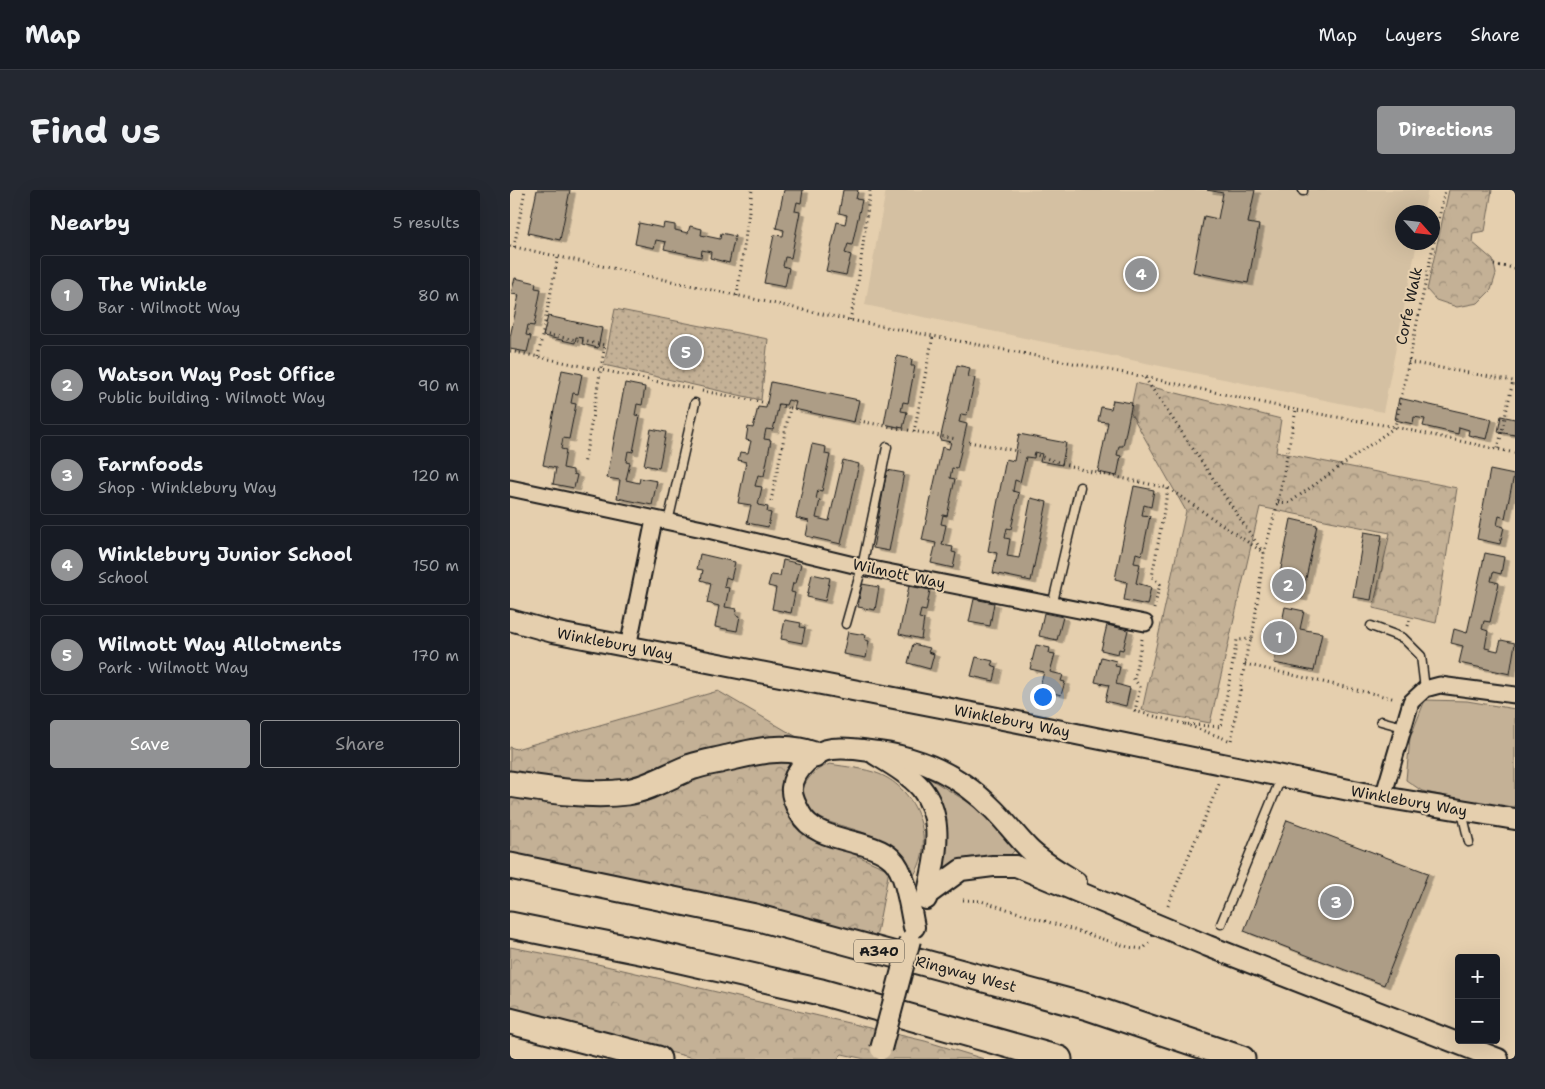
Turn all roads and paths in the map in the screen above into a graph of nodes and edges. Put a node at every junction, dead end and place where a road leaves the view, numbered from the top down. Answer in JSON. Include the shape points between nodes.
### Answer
{"nodes":[{"id":1,"x":526,"y":190,"type":"edge"},
{"id":2,"x":752,"y":190,"type":"edge"},
{"id":3,"x":870,"y":190,"type":"edge"},
{"id":4,"x":1445,"y":190,"type":"edge"},
{"id":5,"x":512,"y":246,"type":"edge"},
{"id":6,"x":558,"y":256,"type":"junction"},
{"id":7,"x":1494,"y":265,"type":"dead end"},
{"id":8,"x":1515,"y":268,"type":"edge"},
{"id":9,"x":737,"y":296,"type":"junction"},
{"id":10,"x":850,"y":320,"type":"junction"},
{"id":11,"x":542,"y":334,"type":"junction"},
{"id":12,"x":933,"y":336,"type":"junction"},
{"id":13,"x":510,"y":351,"type":"edge"},
{"id":14,"x":538,"y":357,"type":"junction"},
{"id":15,"x":1408,"y":362,"type":"junction"},
{"id":16,"x":601,"y":370,"type":"junction"},
{"id":17,"x":1144,"y":377,"type":"junction"},
{"id":18,"x":1514,"y":381,"type":"edge"},
{"id":19,"x":691,"y":388,"type":"dead end"},
{"id":20,"x":712,"y":393,"type":"dead end"},
{"id":21,"x":695,"y":403,"type":"dead end"},
{"id":22,"x":767,"y":403,"type":"dead end"},
{"id":23,"x":778,"y":405,"type":"dead end"},
{"id":24,"x":1296,"y":410,"type":"junction"},
{"id":25,"x":854,"y":420,"type":"dead end"},
{"id":26,"x":1394,"y":427,"type":"junction"},
{"id":27,"x":914,"y":432,"type":"junction"},
{"id":28,"x":956,"y":440,"type":"dead end"},
{"id":29,"x":969,"y":442,"type":"dead end"},
{"id":30,"x":887,"y":447,"type":"dead end"},
{"id":31,"x":1498,"y":449,"type":"junction"},
{"id":32,"x":1022,"y":452,"type":"dead end"},
{"id":33,"x":1515,"y":453,"type":"edge"},
{"id":34,"x":1033,"y":454,"type":"dead end"},
{"id":35,"x":584,"y":465,"type":"dead end"},
{"id":36,"x":1080,"y":487,"type":"dead end"},
{"id":37,"x":510,"y":488,"type":"edge"},
{"id":38,"x":1168,"y":488,"type":"junction"},
{"id":39,"x":771,"y":501,"type":"dead end"},
{"id":40,"x":1278,"y":502,"type":"junction"},
{"id":41,"x":661,"y":521,"type":"junction"},
{"id":42,"x":1264,"y":553,"type":"junction"},
{"id":43,"x":862,"y":567,"type":"junction"},
{"id":44,"x":1052,"y":606,"type":"junction"},
{"id":45,"x":510,"y":620,"type":"edge"},
{"id":46,"x":846,"y":624,"type":"dead end"},
{"id":47,"x":1371,"y":626,"type":"dead end"},
{"id":48,"x":1144,"y":627,"type":"junction"},
{"id":49,"x":1252,"y":639,"type":"junction"},
{"id":50,"x":628,"y":646,"type":"junction"},
{"id":51,"x":1245,"y":664,"type":"junction"},
{"id":52,"x":1425,"y":689,"type":"junction"},
{"id":53,"x":1515,"y":695,"type":"edge"},
{"id":54,"x":1410,"y":702,"type":"junction"},
{"id":55,"x":1381,"y":722,"type":"dead end"},
{"id":56,"x":1185,"y":724,"type":"junction"},
{"id":57,"x":1403,"y":727,"type":"junction"},
{"id":58,"x":869,"y":751,"type":"junction"},
{"id":59,"x":814,"y":755,"type":"junction"},
{"id":60,"x":1282,"y":776,"type":"junction"},
{"id":61,"x":1222,"y":777,"type":"dead end"},
{"id":62,"x":510,"y":784,"type":"edge"},
{"id":63,"x":1383,"y":797,"type":"junction"},
{"id":64,"x":1462,"y":810,"type":"junction"},
{"id":65,"x":1515,"y":819,"type":"edge"},
{"id":66,"x":1469,"y":842,"type":"dead end"},
{"id":67,"x":510,"y":866,"type":"edge"},
{"id":68,"x":928,"y":894,"type":"junction"},
{"id":69,"x":963,"y":900,"type":"dead end"},
{"id":70,"x":1168,"y":905,"type":"dead end"},
{"id":71,"x":1110,"y":906,"type":"junction"},
{"id":72,"x":1222,"y":924,"type":"dead end"},
{"id":73,"x":510,"y":925,"type":"edge"},
{"id":74,"x":912,"y":934,"type":"junction"},
{"id":75,"x":1156,"y":936,"type":"dead end"},
{"id":76,"x":510,"y":1021,"type":"edge"},
{"id":77,"x":879,"y":1054,"type":"edge"},
{"id":78,"x":658,"y":1059,"type":"edge"},
{"id":79,"x":1059,"y":1059,"type":"edge"},
{"id":80,"x":1242,"y":1059,"type":"edge"},
{"id":81,"x":1498,"y":1059,"type":"edge"}],
"edges":[{"from":1,"to":5,"type":"path"},
{"from":2,"to":9,"type":"path"},
{"from":3,"to":10,"type":"path"},
{"from":4,"to":15,"type":"path","name":"Corfe Walk"},
{"from":5,"to":6,"type":"path"},
{"from":6,"to":9,"type":"path"},
{"from":6,"to":11,"type":"path"},
{"from":7,"to":8,"type":"path"},
{"from":9,"to":10,"type":"path"},
{"from":10,"to":12,"type":"path"},
{"from":11,"to":14,"type":"path"},
{"from":11,"to":16,"type":"path","via":[[605,345]]},
{"from":12,"to":17,"type":"path"},
{"from":12,"to":27,"type":"path"},
{"from":13,"to":14,"type":"path"},
{"from":14,"to":16,"type":"path"},
{"from":15,"to":18,"type":"path"},
{"from":15,"to":26,"type":"path","name":"Corfe Walk"},
{"from":16,"to":19,"type":"path"},
{"from":16,"to":35,"type":"path"},
{"from":17,"to":24,"type":"path"},
{"from":17,"to":42,"type":"path"},
{"from":18,"to":31,"type":"path"},
{"from":20,"to":22,"type":"path"},
{"from":21,"to":41,"type":"lane"},
{"from":23,"to":39,"type":"path","via":[[792,408]]},
{"from":24,"to":26,"type":"path"},
{"from":24,"to":40,"type":"path"},
{"from":25,"to":27,"type":"path"},
{"from":26,"to":31,"type":"path"},
{"from":26,"to":40,"type":"path","via":[[1289,504]]},
{"from":27,"to":28,"type":"path"},
{"from":29,"to":32,"type":"path"},
{"from":30,"to":43,"type":"lane"},
{"from":31,"to":33,"type":"path"},
{"from":34,"to":38,"type":"path","via":[[1083,470]]},
{"from":36,"to":44,"type":"lane"},
{"from":37,"to":41,"type":"street","name":"Wilmott Way"},
{"from":38,"to":42,"type":"path"},
{"from":38,"to":48,"type":"path","via":[[1152,577],[1160,584],[1150,630]]},
{"from":40,"to":42,"type":"path"},
{"from":41,"to":43,"type":"street","name":"Wilmott Way"},
{"from":41,"to":50,"type":"street"},
{"from":42,"to":49,"type":"path"},
{"from":43,"to":44,"type":"street","name":"Wilmott Way"},
{"from":43,"to":46,"type":"lane"},
{"from":44,"to":48,"type":"street","name":"Wilmott Way"},
{"from":45,"to":50,"type":"street","name":"Winklebury Way"},
{"from":47,"to":52,"type":"lane","via":[[1403,638],[1422,656]]},
{"from":48,"to":56,"type":"path","via":[[1134,680],[1140,687],[1135,710]]},
{"from":49,"to":51,"type":"path"},
{"from":49,"to":56,"type":"path","via":[[1237,640],[1222,727]]},
{"from":50,"to":60,"type":"street","name":"Winklebury Way"},
{"from":51,"to":54,"type":"path"},
{"from":51,"to":56,"type":"path","via":[[1231,741]]},
{"from":52,"to":53,"type":"street","via":[[1440,685]]},
{"from":52,"to":54,"type":"street"},
{"from":54,"to":57,"type":"street"},
{"from":55,"to":57,"type":"lane"},
{"from":57,"to":63,"type":"street"},
{"from":58,"to":59,"type":"street","via":[[832,748]]},
{"from":58,"to":68,"type":"street","via":[[915,782],[932,805],[937,840]]},
{"from":58,"to":71,"type":"street","via":[[902,755],[927,764],[959,782],[994,810],[1030,851]]},
{"from":59,"to":62,"type":"main road","via":[[790,749],[762,750],[691,767],[666,780],[629,792],[555,791]]},
{"from":59,"to":74,"type":"street","via":[[794,778],[791,790],[800,814],[808,824],[886,854],[898,866]]},
{"from":60,"to":63,"type":"street","name":"Winklebury Way"},
{"from":60,"to":72,"type":"lane"},
{"from":61,"to":70,"type":"path"},
{"from":63,"to":64,"type":"street","name":"Winklebury Way"},
{"from":64,"to":65,"type":"street","name":"Winklebury Way"},
{"from":64,"to":66,"type":"lane"},
{"from":67,"to":80,"type":"main road","name":"Ringway West","number":"A340","via":[[764,920],[1088,1007]]},
{"from":68,"to":71,"type":"street","via":[[961,870],[1016,866]]},
{"from":68,"to":74,"type":"street"},
{"from":69,"to":75,"type":"path","via":[[981,901],[1128,947],[1143,948]]},
{"from":71,"to":81,"type":"street"},
{"from":73,"to":79,"type":"main road","via":[[821,992]]},
{"from":74,"to":77,"type":"street","bridge":true},
{"from":76,"to":78,"type":"main road"}]}
